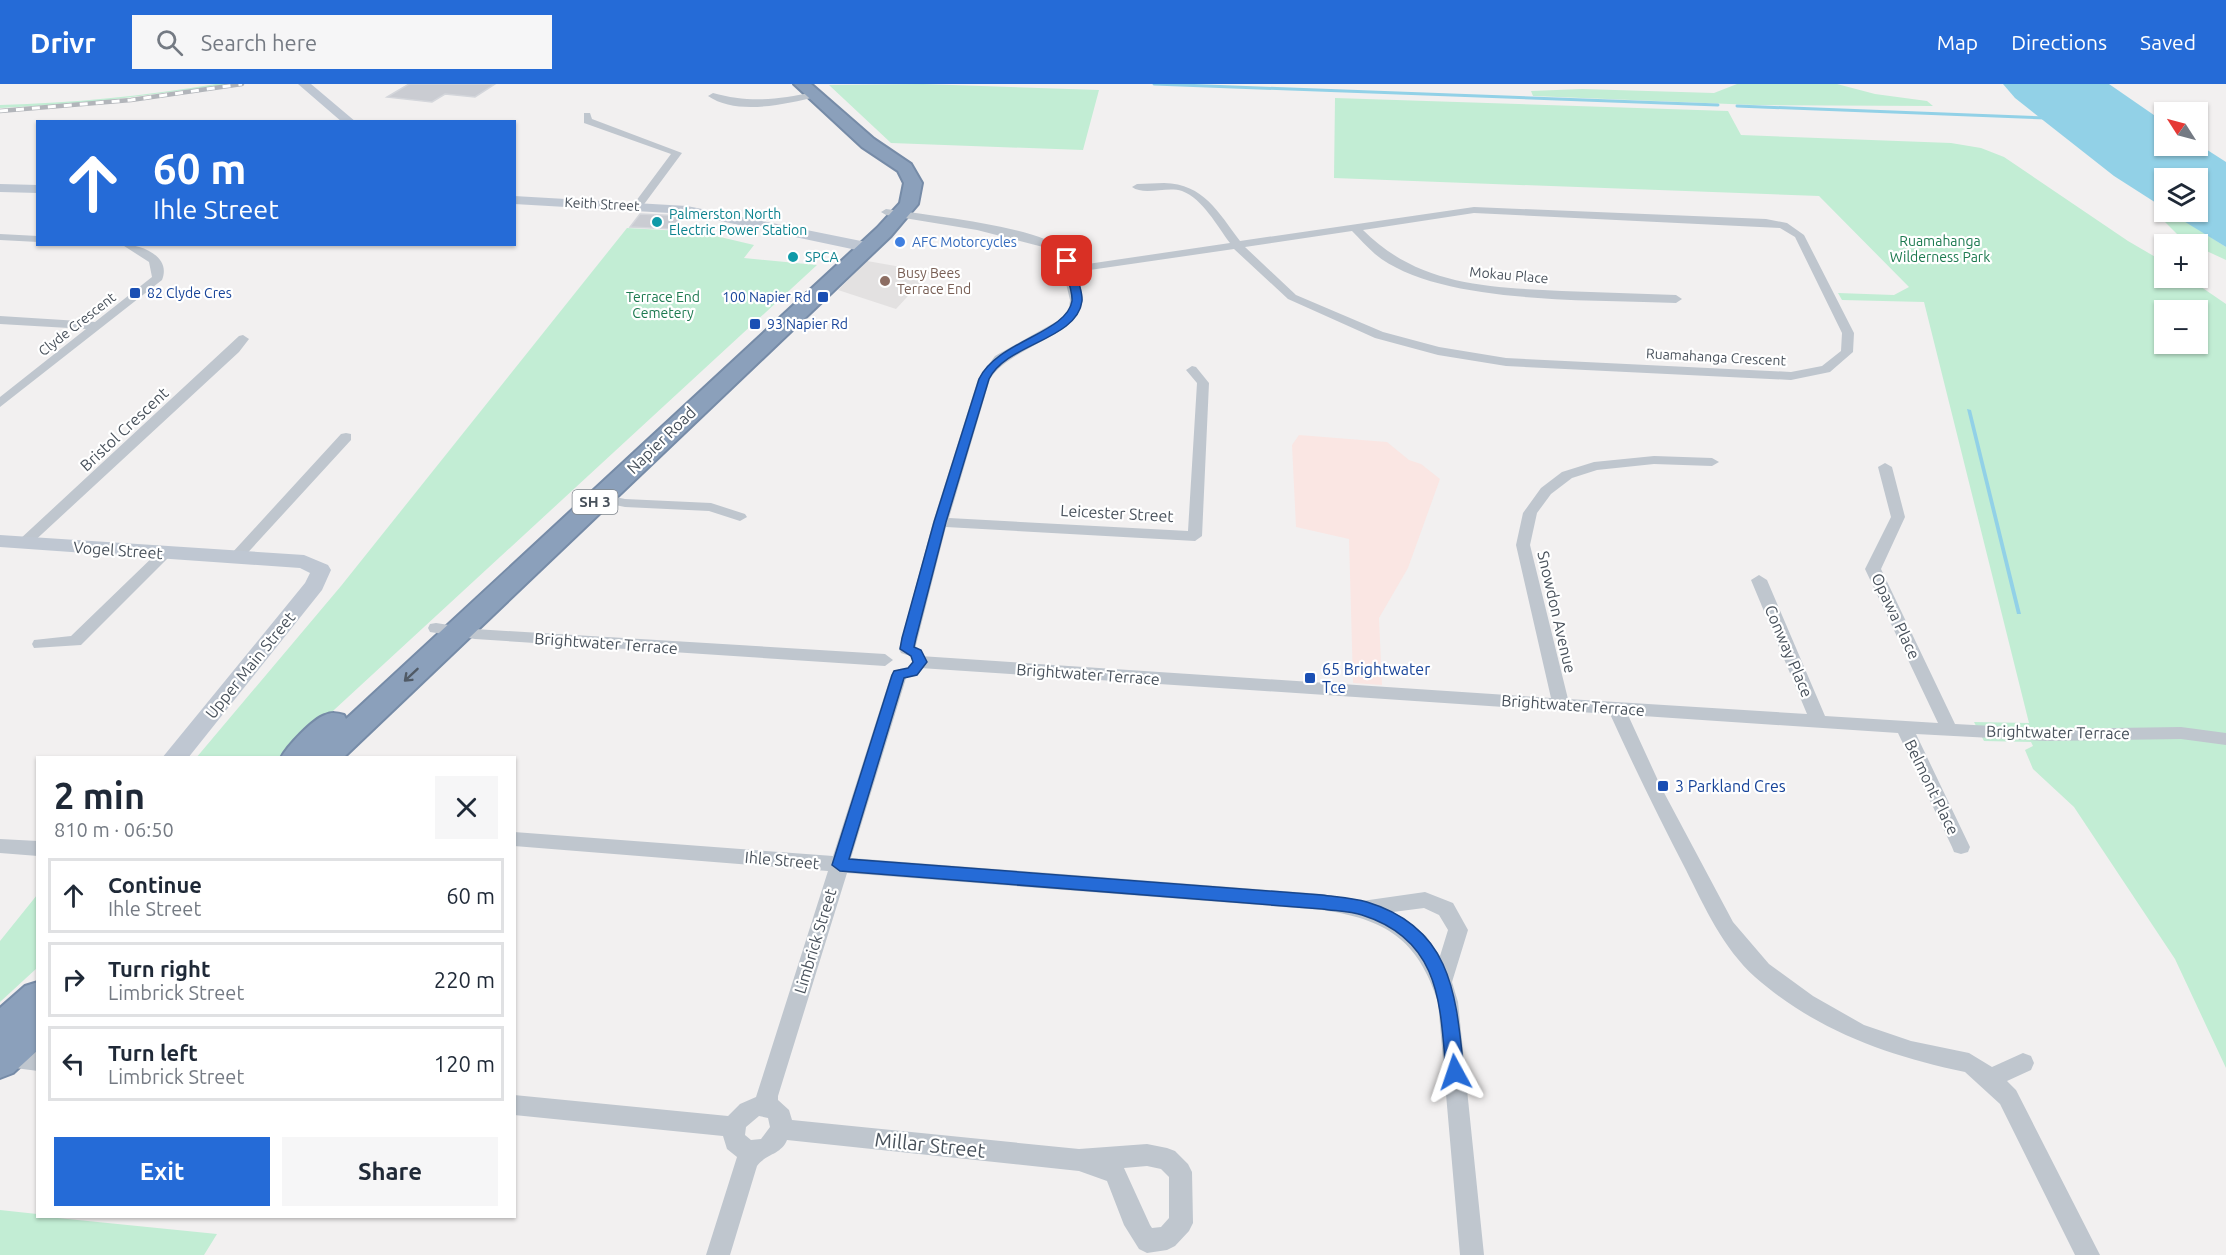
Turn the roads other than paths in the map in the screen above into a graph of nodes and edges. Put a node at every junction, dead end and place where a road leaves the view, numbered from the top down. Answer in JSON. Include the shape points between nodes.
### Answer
{"nodes":[{"id":1,"x":304,"y":84,"type":"edge"},
{"id":2,"x":807,"y":90,"type":"edge"},
{"id":3,"x":713,"y":96,"type":"dead end"},
{"id":4,"x":587,"y":115,"type":"dead end"},
{"id":5,"x":348,"y":120,"type":"edge"},
{"id":6,"x":1137,"y":187,"type":"dead end"},
{"id":7,"x":0,"y":188,"type":"edge"},
{"id":8,"x":36,"y":189,"type":"edge"},
{"id":9,"x":516,"y":200,"type":"edge"},
{"id":10,"x":638,"y":206,"type":"junction"},
{"id":11,"x":893,"y":214,"type":"junction"},
{"id":12,"x":1355,"y":228,"type":"junction"},
{"id":13,"x":0,"y":237,"type":"edge"},
{"id":14,"x":36,"y":239,"type":"edge"},
{"id":15,"x":1236,"y":244,"type":"junction"},
{"id":16,"x":132,"y":246,"type":"edge"},
{"id":17,"x":860,"y":246,"type":"junction"},
{"id":18,"x":1070,"y":270,"type":"junction"},
{"id":19,"x":1676,"y":299,"type":"dead end"},
{"id":20,"x":0,"y":320,"type":"edge"},
{"id":21,"x":97,"y":326,"type":"junction"},
{"id":22,"x":243,"y":339,"type":"dead end"},
{"id":23,"x":1192,"y":370,"type":"dead end"},
{"id":24,"x":0,"y":403,"type":"edge"},
{"id":25,"x":671,"y":420,"type":"junction"},
{"id":26,"x":346,"y":437,"type":"dead end"},
{"id":27,"x":1712,"y":462,"type":"dead end"},
{"id":28,"x":1885,"y":467,"type":"dead end"},
{"id":29,"x":600,"y":498,"type":"junction"},
{"id":30,"x":740,"y":517,"type":"dead end"},
{"id":31,"x":940,"y":522,"type":"junction"},
{"id":32,"x":0,"y":541,"type":"edge"},
{"id":33,"x":24,"y":543,"type":"junction"},
{"id":34,"x":165,"y":553,"type":"junction"},
{"id":35,"x":236,"y":557,"type":"junction"},
{"id":36,"x":321,"y":570,"type":"joint"},
{"id":37,"x":1759,"y":580,"type":"dead end"},
{"id":38,"x":446,"y":631,"type":"junction"},
{"id":39,"x":40,"y":644,"type":"dead end"},
{"id":40,"x":907,"y":649,"type":"junction"},
{"id":41,"x":885,"y":660,"type":"junction"},
{"id":42,"x":920,"y":662,"type":"junction"},
{"id":43,"x":899,"y":675,"type":"junction"},
{"id":44,"x":1560,"y":705,"type":"junction"},
{"id":45,"x":1616,"y":708,"type":"junction"},
{"id":46,"x":1819,"y":722,"type":"junction"},
{"id":47,"x":1904,"y":727,"type":"junction"},
{"id":48,"x":1948,"y":730,"type":"junction"},
{"id":49,"x":2226,"y":739,"type":"edge"},
{"id":50,"x":176,"y":756,"type":"edge"},
{"id":51,"x":298,"y":756,"type":"edge"},
{"id":52,"x":325,"y":756,"type":"edge"},
{"id":53,"x":516,"y":839,"type":"edge"},
{"id":54,"x":0,"y":846,"type":"edge"},
{"id":55,"x":1961,"y":847,"type":"dead end"},
{"id":56,"x":36,"y":849,"type":"edge"},
{"id":57,"x":840,"y":865,"type":"junction"},
{"id":58,"x":1365,"y":908,"type":"junction"},
{"id":59,"x":1443,"y":980,"type":"junction"},
{"id":60,"x":36,"y":1001,"type":"edge"},
{"id":61,"x":36,"y":1028,"type":"edge"},
{"id":62,"x":10,"y":1053,"type":"edge"},
{"id":63,"x":2023,"y":1063,"type":"dead end"},
{"id":64,"x":1991,"y":1077,"type":"junction"},
{"id":65,"x":516,"y":1105,"type":"edge"},
{"id":66,"x":767,"y":1106,"type":"junction"},
{"id":67,"x":734,"y":1126,"type":"junction"},
{"id":68,"x":782,"y":1128,"type":"junction"},
{"id":69,"x":753,"y":1151,"type":"junction"},
{"id":70,"x":1079,"y":1160,"type":"junction"},
{"id":71,"x":718,"y":1255,"type":"edge"},
{"id":72,"x":1472,"y":1255,"type":"edge"},
{"id":73,"x":2088,"y":1255,"type":"edge"}],
"edges":[{"from":1,"to":5,"type":"main road"},
{"from":2,"to":3,"type":"street","via":[[760,105]]},
{"from":2,"to":11,"type":"highway","name":"Napier Road","number":"SH 3","via":[[868,143],[898,185]]},
{"from":4,"to":10,"type":"street","via":[[587,121],[677,153]]},
{"from":6,"to":15,"type":"street","via":[[1190,191]]},
{"from":7,"to":8,"type":"main road"},
{"from":9,"to":10,"type":"main road","name":"Keith Street"},
{"from":10,"to":17,"type":"main road","name":"Keith Street","via":[[706,213]]},
{"from":11,"to":17,"type":"highway","name":"Napier Road","number":"SH 3"},
{"from":11,"to":18,"type":"street","via":[[972,225],[1043,243],[1059,251]]},
{"from":12,"to":15,"type":"street","name":"Ruamahanga Crescent"},
{"from":12,"to":15,"type":"street","name":"Ruamahanga Crescent","via":[[1474,210],[1774,223],[1799,236],[1848,333],[1847,352],[1826,369],[1791,376],[1506,362],[1438,351],[1379,335],[1292,297]]},
{"from":12,"to":19,"type":"street","name":"Mokau Place","via":[[1380,253],[1446,282],[1488,291]]},
{"from":13,"to":14,"type":"street"},
{"from":15,"to":18,"type":"street","name":"Ruamahanga Crescent"},
{"from":16,"to":21,"type":"street","name":"Clyde Crescent","via":[[149,256],[159,270],[158,278]]},
{"from":17,"to":25,"type":"highway","name":"Napier Road","number":"SH 3"},
{"from":18,"to":31,"type":"street","via":[[1077,300],[1072,315],[1056,328],[1006,354],[989,369]]},
{"from":20,"to":21,"type":"street"},
{"from":21,"to":24,"type":"street","name":"Clyde Crescent"},
{"from":22,"to":33,"type":"street","name":"Bristol Crescent"},
{"from":23,"to":31,"type":"street","name":"Leicester Street","via":[[1203,383],[1194,536]]},
{"from":25,"to":29,"type":"highway","name":"Napier Road","number":"SH 3"},
{"from":25,"to":38,"type":"highway","name":"Napier Road","number":"SH 3"},
{"from":26,"to":35,"type":"street"},
{"from":27,"to":44,"type":"street","name":"Snowdon Avenue","via":[[1640,459],[1593,466],[1558,482],[1530,509],[1523,545]]},
{"from":28,"to":48,"type":"street","name":"Opawa Place","via":[[1898,517],[1873,569]]},
{"from":29,"to":30,"type":"street","via":[[711,507]]},
{"from":29,"to":38,"type":"highway","name":"Napier Road","number":"SH 3"},
{"from":31,"to":40,"type":"street"},
{"from":32,"to":33,"type":"main road","name":"Vogel Street"},
{"from":33,"to":34,"type":"main road","name":"Vogel Street"},
{"from":34,"to":35,"type":"main road","name":"Vogel Street"},
{"from":34,"to":39,"type":"street","via":[[75,641]]},
{"from":35,"to":36,"type":"main road","name":"Vogel Street","via":[[304,562]]},
{"from":36,"to":50,"type":"main road","name":"Upper Main Street","via":[[315,585]]},
{"from":37,"to":46,"type":"street","name":"Conway Place"},
{"from":38,"to":41,"type":"street","name":"Brightwater Terrace"},
{"from":38,"to":51,"type":"highway","name":"Napier Road","number":"SH 3"},
{"from":38,"to":52,"type":"highway","name":"Napier Road","number":"SH 3","one_way":true},
{"from":40,"to":41,"type":"street","via":[[893,652]]},
{"from":40,"to":42,"type":"street","via":[[916,653]]},
{"from":41,"to":43,"type":"street","via":[[886,669]]},
{"from":42,"to":43,"type":"street","via":[[912,672]]},
{"from":42,"to":44,"type":"street","name":"Brightwater Terrace"},
{"from":43,"to":57,"type":"street","name":"Limbrick Street"},
{"from":44,"to":45,"type":"street","name":"Brightwater Terrace"},
{"from":45,"to":46,"type":"street","name":"Brightwater Terrace"},
{"from":45,"to":64,"type":"street","via":[[1652,787],[1726,928],[1762,970],[1857,1032],[1911,1051],[1969,1064]]},
{"from":46,"to":47,"type":"street","name":"Brightwater Terrace"},
{"from":47,"to":48,"type":"street","name":"Brightwater Terrace"},
{"from":47,"to":55,"type":"street","name":"Belmont Place"},
{"from":48,"to":49,"type":"street","name":"Brightwater Terrace","via":[[2046,735],[2181,733]]},
{"from":53,"to":57,"type":"street","name":"Ihle Street"},
{"from":54,"to":56,"type":"street"},
{"from":57,"to":58,"type":"street","name":"Ihle Street"},
{"from":57,"to":66,"type":"street","name":"Limbrick Street"},
{"from":58,"to":59,"type":"street","name":"Ihle Street","via":[[1404,927],[1431,956]]},
{"from":58,"to":59,"type":"street","via":[[1425,900],[1446,909],[1458,930]]},
{"from":59,"to":72,"type":"street"},
{"from":60,"to":62,"type":"highway"},
{"from":61,"to":62,"type":"highway"},
{"from":63,"to":64,"type":"street"},
{"from":64,"to":73,"type":"street","via":[[2008,1097]]},
{"from":65,"to":67,"type":"street"},
{"from":66,"to":67,"type":"street","via":[[751,1108]]},
{"from":66,"to":68,"type":"street","via":[[779,1113]]},
{"from":67,"to":69,"type":"street","via":[[735,1141]]},
{"from":68,"to":69,"type":"street","via":[[769,1147]]},
{"from":68,"to":70,"type":"street","name":"Millar Street"},
{"from":69,"to":71,"type":"street"},
{"from":70,"to":70,"type":"street","name":"Millar Street","via":[[1115,1173],[1135,1225],[1147,1241],[1167,1238],[1181,1223],[1180,1172],[1167,1159],[1147,1155]]}]}
